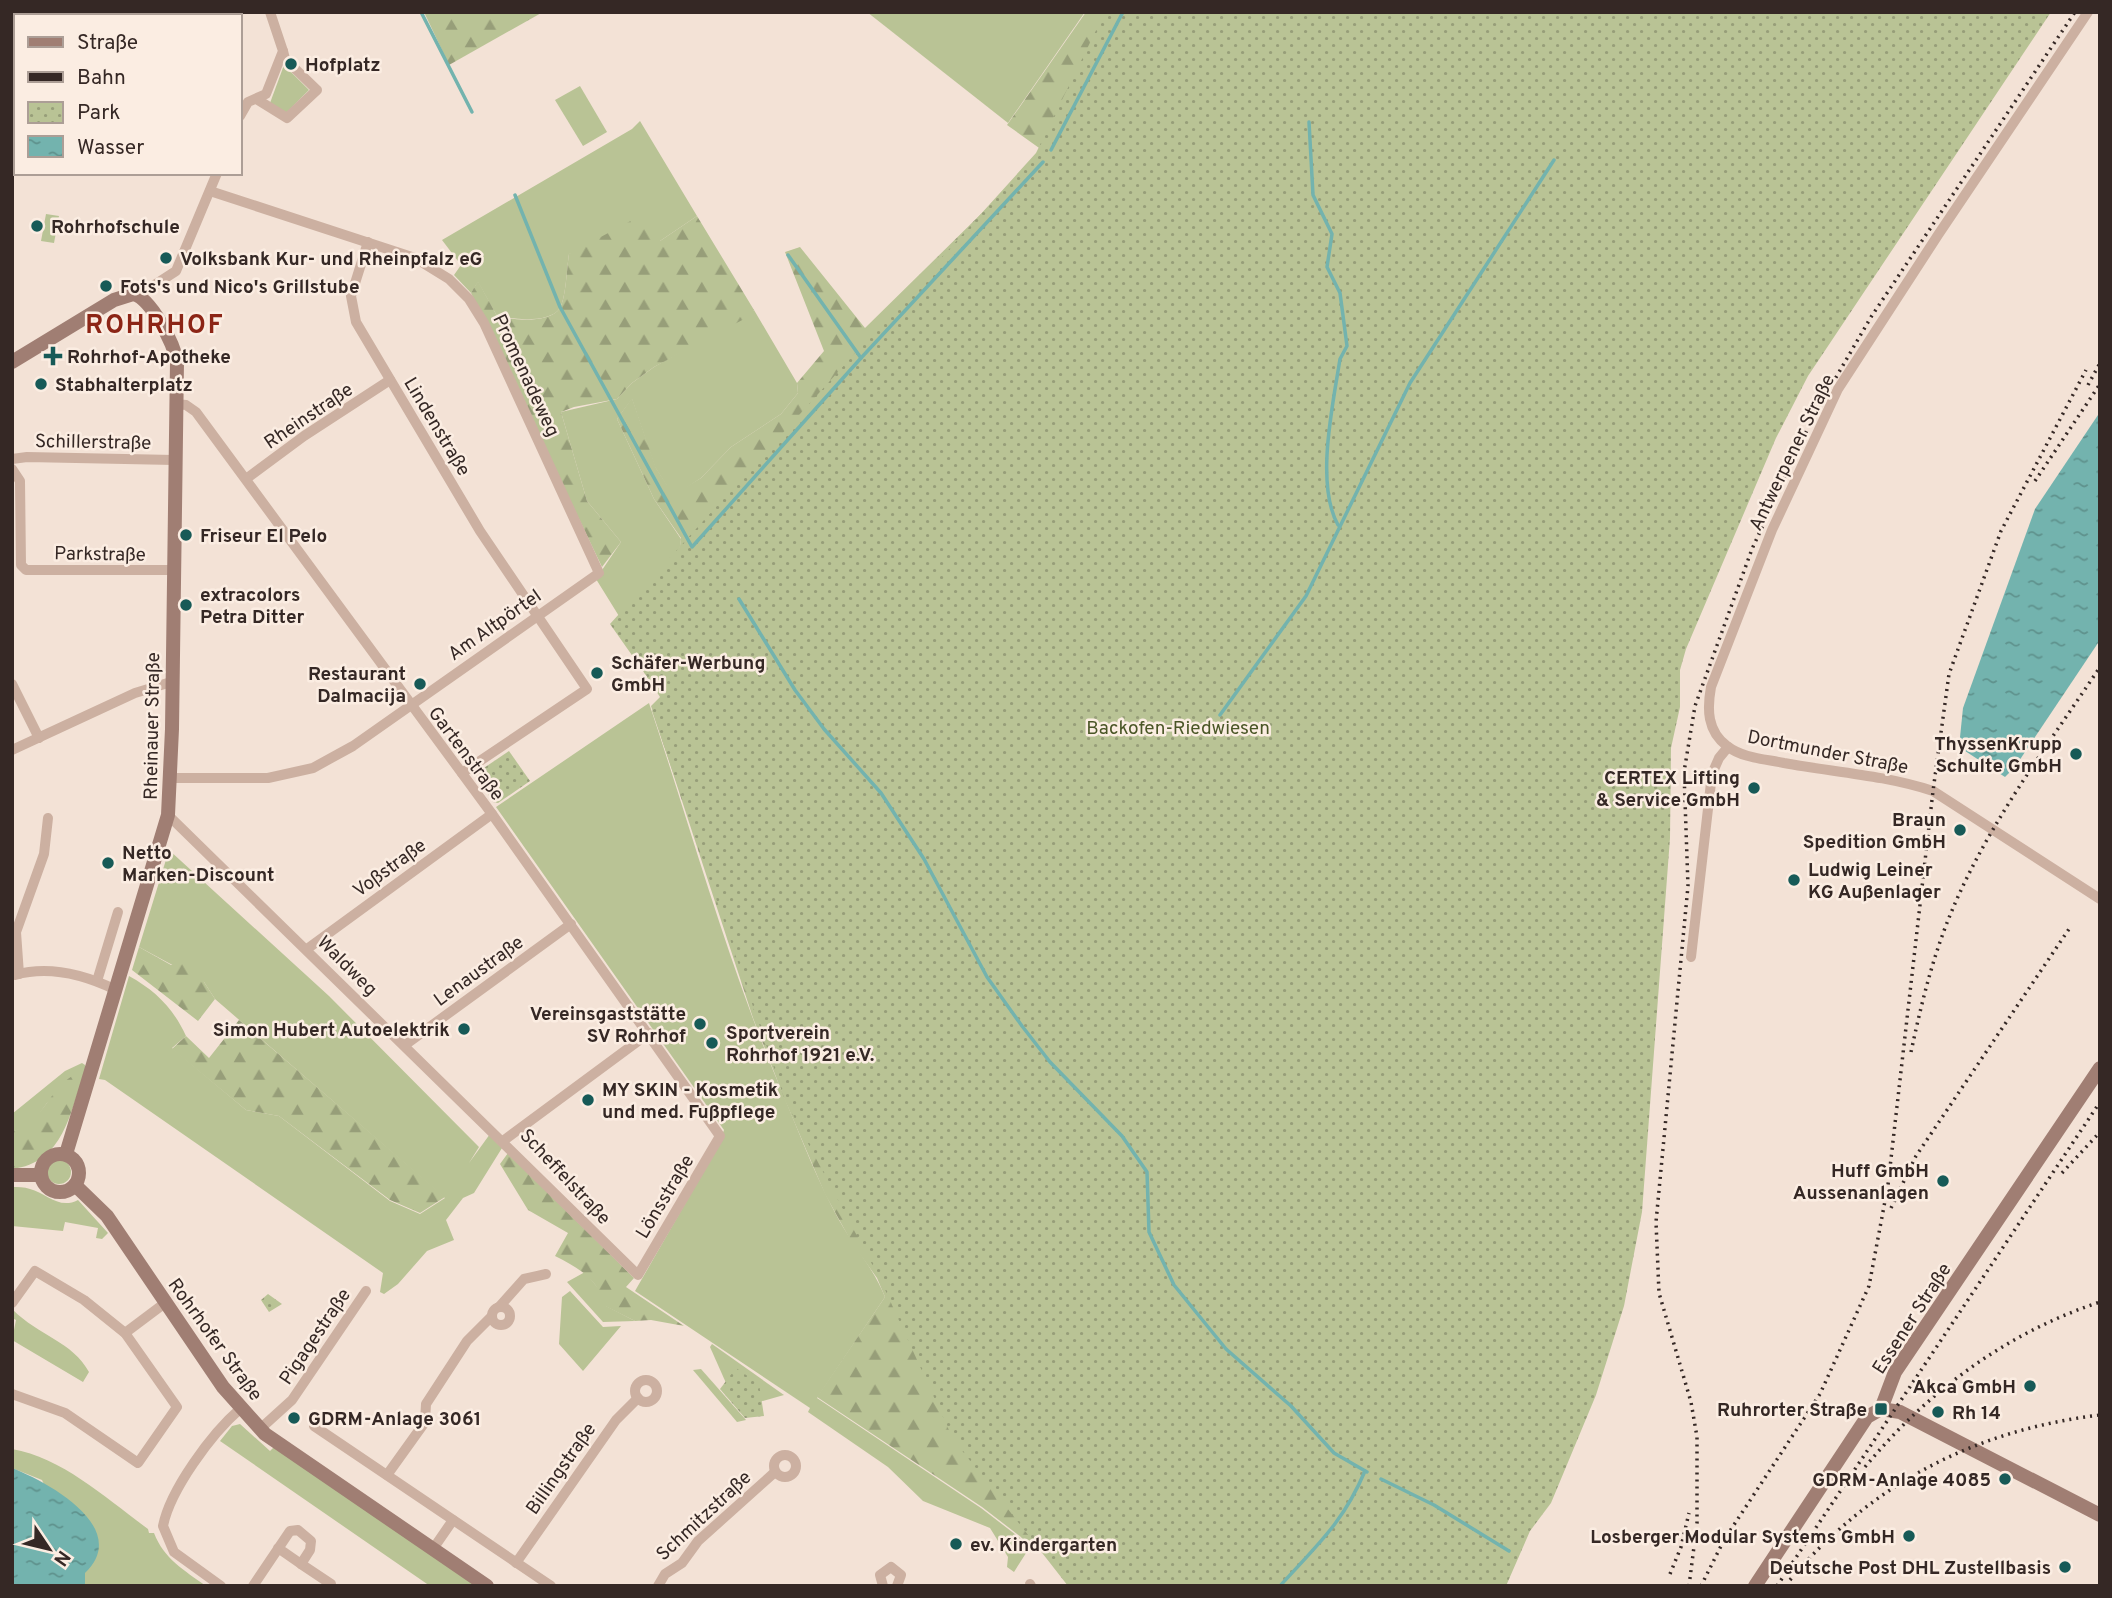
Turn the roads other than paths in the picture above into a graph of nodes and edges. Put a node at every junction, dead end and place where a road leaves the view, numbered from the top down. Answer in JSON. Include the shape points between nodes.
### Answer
{"nodes":[{"id":1,"x":270,"y":12,"type":"edge"},
{"id":2,"x":2088,"y":12,"type":"edge"},
{"id":3,"x":283,"y":51,"type":"junction"},
{"id":4,"x":258,"y":100,"type":"junction"},
{"id":5,"x":242,"y":112,"type":"edge"},
{"id":6,"x":216,"y":175,"type":"edge"},
{"id":7,"x":210,"y":191,"type":"junction"},
{"id":8,"x":368,"y":242,"type":"junction"},
{"id":9,"x":139,"y":295,"type":"junction"},
{"id":10,"x":12,"y":362,"type":"edge"},
{"id":11,"x":390,"y":380,"type":"junction"},
{"id":12,"x":176,"y":404,"type":"junction"},
{"id":13,"x":12,"y":459,"type":"edge"},
{"id":14,"x":174,"y":460,"type":"junction"},
{"id":15,"x":12,"y":469,"type":"edge"},
{"id":16,"x":246,"y":480,"type":"junction"},
{"id":17,"x":173,"y":570,"type":"junction"},
{"id":18,"x":598,"y":573,"type":"joint"},
{"id":19,"x":536,"y":617,"type":"junction"},
{"id":20,"x":171,"y":682,"type":"junction"},
{"id":21,"x":12,"y":684,"type":"edge"},
{"id":22,"x":409,"y":704,"type":"junction"},
{"id":23,"x":39,"y":738,"type":"junction"},
{"id":24,"x":1728,"y":747,"type":"junction"},
{"id":25,"x":12,"y":750,"type":"edge"},
{"id":26,"x":462,"y":773,"type":"junction"},
{"id":27,"x":170,"y":778,"type":"junction"},
{"id":28,"x":492,"y":814,"type":"junction"},
{"id":29,"x":168,"y":815,"type":"junction"},
{"id":30,"x":48,"y":818,"type":"dead end"},
{"id":31,"x":2100,"y":899,"type":"edge"},
{"id":32,"x":118,"y":912,"type":"dead end"},
{"id":33,"x":571,"y":924,"type":"junction"},
{"id":34,"x":307,"y":949,"type":"junction"},
{"id":35,"x":1691,"y":957,"type":"dead end"},
{"id":36,"x":16,"y":975,"type":"edge"},
{"id":37,"x":97,"y":981,"type":"junction"},
{"id":38,"x":116,"y":990,"type":"junction"},
{"id":39,"x":649,"y":1032,"type":"junction"},
{"id":40,"x":405,"y":1045,"type":"junction"},
{"id":41,"x":2100,"y":1068,"type":"edge"},
{"id":42,"x":720,"y":1136,"type":"joint"},
{"id":43,"x":503,"y":1141,"type":"junction"},
{"id":44,"x":66,"y":1154,"type":"junction"},
{"id":45,"x":12,"y":1175,"type":"edge"},
{"id":46,"x":40,"y":1175,"type":"junction"},
{"id":47,"x":75,"y":1185,"type":"junction"},
{"id":48,"x":546,"y":1274,"type":"dead end"},
{"id":49,"x":638,"y":1275,"type":"joint"},
{"id":50,"x":366,"y":1291,"type":"dead end"},
{"id":51,"x":12,"y":1303,"type":"edge"},
{"id":52,"x":165,"y":1303,"type":"junction"},
{"id":53,"x":125,"y":1332,"type":"junction"},
{"id":54,"x":12,"y":1394,"type":"edge"},
{"id":55,"x":638,"y":1398,"type":"dead end"},
{"id":56,"x":240,"y":1409,"type":"junction"},
{"id":57,"x":1881,"y":1409,"type":"junction"},
{"id":58,"x":314,"y":1426,"type":"dead end"},
{"id":59,"x":260,"y":1429,"type":"junction"},
{"id":60,"x":775,"y":1472,"type":"dead end"},
{"id":61,"x":387,"y":1475,"type":"junction"},
{"id":62,"x":2100,"y":1515,"type":"edge"},
{"id":63,"x":453,"y":1520,"type":"junction"},
{"id":64,"x":278,"y":1549,"type":"junction"},
{"id":65,"x":433,"y":1549,"type":"junction"},
{"id":66,"x":516,"y":1563,"type":"junction"},
{"id":67,"x":301,"y":1564,"type":"junction"},
{"id":68,"x":331,"y":1584,"type":"dead end"},
{"id":69,"x":882,"y":1585,"type":"edge"},
{"id":70,"x":221,"y":1586,"type":"edge"},
{"id":71,"x":253,"y":1586,"type":"edge"},
{"id":72,"x":487,"y":1586,"type":"edge"},
{"id":73,"x":551,"y":1586,"type":"edge"},
{"id":74,"x":657,"y":1586,"type":"edge"},
{"id":75,"x":897,"y":1586,"type":"edge"},
{"id":76,"x":1755,"y":1586,"type":"edge"}],
"edges":[{"from":1,"to":3,"type":"street"},
{"from":2,"to":24,"type":"street","name":"Antwerpener Straße","via":[[1838,389],[1805,456],[1711,687],[1709,720]]},
{"from":3,"to":4,"type":"street","via":[[271,87]]},
{"from":3,"to":4,"type":"street","via":[[285,59],[317,90],[287,118]]},
{"from":4,"to":5,"type":"street","via":[[248,102]]},
{"from":6,"to":7,"type":"street"},
{"from":7,"to":8,"type":"street","name":"Promenadeweg"},
{"from":7,"to":9,"type":"street","via":[[176,271]]},
{"from":8,"to":11,"type":"street","name":"Lindenstraße","via":[[351,310]]},
{"from":8,"to":18,"type":"street","name":"Promenadeweg","via":[[428,264],[469,299]]},
{"from":9,"to":10,"type":"street","via":[[122,295]]},
{"from":9,"to":12,"type":"street","name":"Rheinauer Straße","via":[[175,351]]},
{"from":11,"to":16,"type":"street","name":"Rheinstraße"},
{"from":11,"to":19,"type":"street","name":"Lindenstraße"},
{"from":12,"to":14,"type":"street","name":"Rheinauer Straße"},
{"from":12,"to":16,"type":"street","name":"Gartenstraße","via":[[196,412]]},
{"from":13,"to":14,"type":"street","name":"Schillerstraße"},
{"from":14,"to":17,"type":"street","name":"Rheinauer Straße"},
{"from":15,"to":17,"type":"street","name":"Parkstraße","via":[[20,481],[21,565],[26,570]]},
{"from":16,"to":22,"type":"street","name":"Gartenstraße"},
{"from":17,"to":20,"type":"street","name":"Rheinauer Straße"},
{"from":18,"to":19,"type":"street","name":"Am Altpörtel"},
{"from":19,"to":22,"type":"street","name":"Am Altpörtel"},
{"from":19,"to":26,"type":"street","name":"Lindenstraße","via":[[587,689]]},
{"from":20,"to":23,"type":"street","via":[[135,693]]},
{"from":20,"to":27,"type":"street","name":"Rheinauer Straße"},
{"from":21,"to":23,"type":"street"},
{"from":22,"to":26,"type":"street","name":"Gartenstraße"},
{"from":22,"to":27,"type":"street","name":"Am Altpörtel","via":[[353,746],[313,768],[268,778]]},
{"from":23,"to":25,"type":"street"},
{"from":24,"to":31,"type":"street","name":"Dortmunder Straße","via":[[1756,757],[1903,781],[1940,793]]},
{"from":24,"to":35,"type":"street","via":[[1711,783]]},
{"from":26,"to":28,"type":"street","name":"Gartenstraße"},
{"from":27,"to":29,"type":"street","name":"Rheinauer Straße"},
{"from":28,"to":33,"type":"street","name":"Gartenstraße"},
{"from":28,"to":34,"type":"street","name":"Voßstraße"},
{"from":29,"to":34,"type":"street","name":"Waldweg"},
{"from":29,"to":38,"type":"street","name":"Rheinauer Straße"},
{"from":30,"to":36,"type":"street","via":[[44,854],[16,932]]},
{"from":32,"to":37,"type":"street"},
{"from":33,"to":39,"type":"street","name":"Gartenstraße"},
{"from":33,"to":40,"type":"street","name":"Lenaustraße"},
{"from":34,"to":40,"type":"street","name":"Waldweg"},
{"from":36,"to":37,"type":"street","via":[[28,971],[76,973]]},
{"from":37,"to":38,"type":"street"},
{"from":38,"to":44,"type":"street","name":"Rheinauer Straße"},
{"from":39,"to":42,"type":"street","name":"Gartenstraße"},
{"from":39,"to":43,"type":"street","name":"Scheffelstraße"},
{"from":40,"to":43,"type":"street","name":"Waldweg"},
{"from":41,"to":57,"type":"street","name":"Essener Straße","via":[[1895,1372]]},
{"from":42,"to":49,"type":"street","name":"Lönsstraße"},
{"from":43,"to":49,"type":"street","name":"Scheffelstraße"},
{"from":44,"to":46,"type":"street","via":[[51,1155]]},
{"from":44,"to":47,"type":"street","via":[[79,1171]]},
{"from":45,"to":46,"type":"street"},
{"from":46,"to":47,"type":"street","via":[[54,1192]]},
{"from":47,"to":52,"type":"street","name":"Rohrhofer Straße","via":[[107,1216]]},
{"from":48,"to":61,"type":"street","via":[[524,1279],[467,1341],[426,1404],[425,1422]]},
{"from":50,"to":59,"type":"street","name":"Pigagestraße","via":[[292,1400]]},
{"from":51,"to":53,"type":"street","via":[[35,1270]]},
{"from":52,"to":53,"type":"street"},
{"from":52,"to":56,"type":"street","name":"Rohrhofer Straße"},
{"from":53,"to":54,"type":"street","via":[[177,1407],[138,1463],[65,1413]]},
{"from":55,"to":66,"type":"street","name":"Billingstraße","via":[[615,1420]]},
{"from":56,"to":59,"type":"street","name":"Rohrhofer Straße"},
{"from":56,"to":70,"type":"street","via":[[218,1431],[173,1498],[163,1526],[174,1552]]},
{"from":57,"to":62,"type":"street","via":[[1905,1414]]},
{"from":57,"to":76,"type":"street","name":"Essener Straße","via":[[1867,1417]]},
{"from":58,"to":61,"type":"street"},
{"from":59,"to":65,"type":"street","name":"Rohrhofer Straße"},
{"from":60,"to":74,"type":"street","name":"Schmitzstraße","via":[[698,1541]]},
{"from":61,"to":63,"type":"street"},
{"from":63,"to":65,"type":"street"},
{"from":63,"to":66,"type":"street"},
{"from":64,"to":67,"type":"street"},
{"from":64,"to":67,"type":"street","via":[[290,1531],[307,1535],[310,1550]]},
{"from":64,"to":71,"type":"street"},
{"from":65,"to":72,"type":"street","name":"Rohrhofer Straße"},
{"from":66,"to":73,"type":"street"},
{"from":67,"to":68,"type":"street"},
{"from":69,"to":75,"type":"street","via":[[881,1572],[891,1567],[901,1575]]}]}
